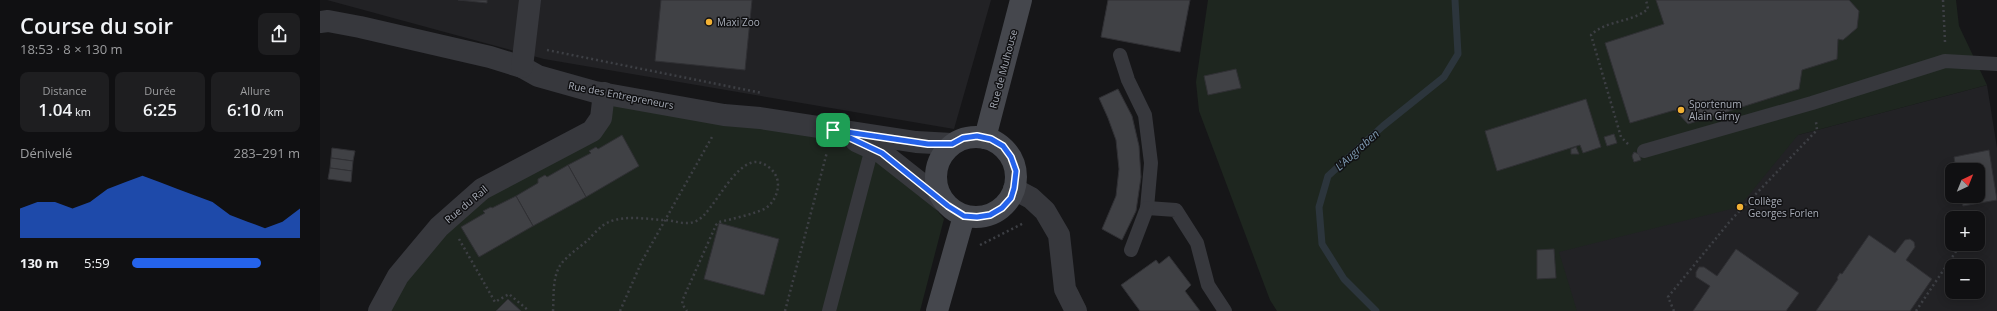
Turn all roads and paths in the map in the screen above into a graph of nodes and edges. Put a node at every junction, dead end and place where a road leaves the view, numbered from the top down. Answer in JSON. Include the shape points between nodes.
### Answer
{"nodes":[{"id":1,"x":530,"y":0,"type":"edge"},
{"id":2,"x":1021,"y":0,"type":"edge"},
{"id":3,"x":1646,"y":0,"type":"edge"},
{"id":4,"x":1943,"y":0,"type":"edge"},
{"id":5,"x":320,"y":22,"type":"edge"},
{"id":6,"x":526,"y":42,"type":"junction"},
{"id":7,"x":1120,"y":55,"type":"dead end"},
{"id":8,"x":1945,"y":61,"type":"junction"},
{"id":9,"x":1997,"y":64,"type":"edge"},
{"id":10,"x":522,"y":67,"type":"junction"},
{"id":11,"x":604,"y":93,"type":"junction"},
{"id":12,"x":767,"y":94,"type":"dead end"},
{"id":13,"x":1812,"y":103,"type":"junction"},
{"id":14,"x":724,"y":115,"type":"junction"},
{"id":15,"x":833,"y":130,"type":"junction"},
{"id":16,"x":985,"y":138,"type":"junction"},
{"id":17,"x":952,"y":144,"type":"junction"},
{"id":18,"x":872,"y":148,"type":"junction"},
{"id":19,"x":1644,"y":151,"type":"joint"},
{"id":20,"x":1014,"y":188,"type":"junction"},
{"id":21,"x":944,"y":201,"type":"junction"},
{"id":22,"x":1147,"y":208,"type":"junction"},
{"id":23,"x":1045,"y":211,"type":"junction"},
{"id":24,"x":964,"y":216,"type":"junction"},
{"id":25,"x":448,"y":219,"type":"junction"},
{"id":26,"x":666,"y":220,"type":"junction"},
{"id":27,"x":1131,"y":250,"type":"dead end"},
{"id":28,"x":979,"y":251,"type":"dead end"},
{"id":29,"x":1956,"y":251,"type":"edge"},
{"id":30,"x":379,"y":311,"type":"edge"},
{"id":31,"x":529,"y":311,"type":"edge"},
{"id":32,"x":553,"y":311,"type":"edge"},
{"id":33,"x":620,"y":311,"type":"edge"},
{"id":34,"x":687,"y":311,"type":"edge"},
{"id":35,"x":785,"y":311,"type":"edge"},
{"id":36,"x":829,"y":311,"type":"edge"},
{"id":37,"x":937,"y":311,"type":"edge"},
{"id":38,"x":1076,"y":311,"type":"edge"},
{"id":39,"x":1225,"y":311,"type":"edge"},
{"id":40,"x":1674,"y":311,"type":"edge"},
{"id":41,"x":1916,"y":311,"type":"edge"}],
"edges":[{"from":1,"to":6,"type":"street"},
{"from":2,"to":16,"type":"main road","name":"Rue de Mulhouse"},
{"from":3,"to":19,"type":"path","via":[[1648,9],[1641,15],[1598,28],[1591,35],[1622,137],[1630,146]]},
{"from":4,"to":8,"type":"path"},
{"from":5,"to":10,"type":"street","name":"Rue des Entrepreneurs","via":[[360,27],[490,57]]},
{"from":6,"to":10,"type":"street"},
{"from":6,"to":12,"type":"path","via":[[548,50]]},
{"from":7,"to":22,"type":"lane","via":[[1144,115],[1151,163]]},
{"from":8,"to":9,"type":"lane"},
{"from":8,"to":13,"type":"lane"},
{"from":10,"to":11,"type":"street","name":"Rue des Entrepreneurs","via":[[538,76]]},
{"from":11,"to":14,"type":"street","name":"Rue des Entrepreneurs"},
{"from":11,"to":25,"type":"street","name":"Rue du Rail","via":[[601,118],[592,131],[482,189]]},
{"from":13,"to":19,"type":"lane"},
{"from":13,"to":40,"type":"path","via":[[1817,130],[1731,220],[1668,297]]},
{"from":14,"to":15,"type":"street","name":"Rue des Entrepreneurs"},
{"from":14,"to":26,"type":"path"},
{"from":15,"to":17,"type":"street","name":"Rue des Entrepreneurs","via":[[928,144]]},
{"from":15,"to":18,"type":"street","name":"Rue des Entrepreneurs"},
{"from":15,"to":35,"type":"path"},
{"from":16,"to":17,"type":"main road","via":[[963,138]]},
{"from":16,"to":20,"type":"main road","via":[[1003,146],[1011,157],[1016,171]]},
{"from":17,"to":21,"type":"main road","via":[[943,153],[936,171],[938,190]]},
{"from":18,"to":21,"type":"street","name":"Rue des Entrepreneurs"},
{"from":18,"to":36,"type":"lane"},
{"from":20,"to":23,"type":"street","via":[[1031,198]]},
{"from":20,"to":24,"type":"main road","via":[[1011,198],[1002,208],[990,215]]},
{"from":21,"to":24,"type":"main road"},
{"from":22,"to":27,"type":"lane"},
{"from":22,"to":39,"type":"lane","via":[[1176,210],[1198,243],[1208,285]]},
{"from":23,"to":28,"type":"path","via":[[1008,233],[981,244]]},
{"from":23,"to":38,"type":"street","via":[[1060,235],[1065,289]]},
{"from":24,"to":37,"type":"main road"},
{"from":25,"to":30,"type":"street","name":"Rue du Rail","via":[[398,276]]},
{"from":25,"to":31,"type":"path","via":[[495,302],[509,294]]},
{"from":26,"to":32,"type":"path","via":[[622,218],[607,222],[561,264],[556,277]]},
{"from":26,"to":33,"type":"path","via":[[642,261]]},
{"from":26,"to":34,"type":"path","via":[[690,224],[699,220],[729,181],[752,163],[758,162],[773,170],[777,178],[775,198],[766,207],[716,225],[683,299],[682,304]]},
{"from":29,"to":41,"type":"path"}]}
